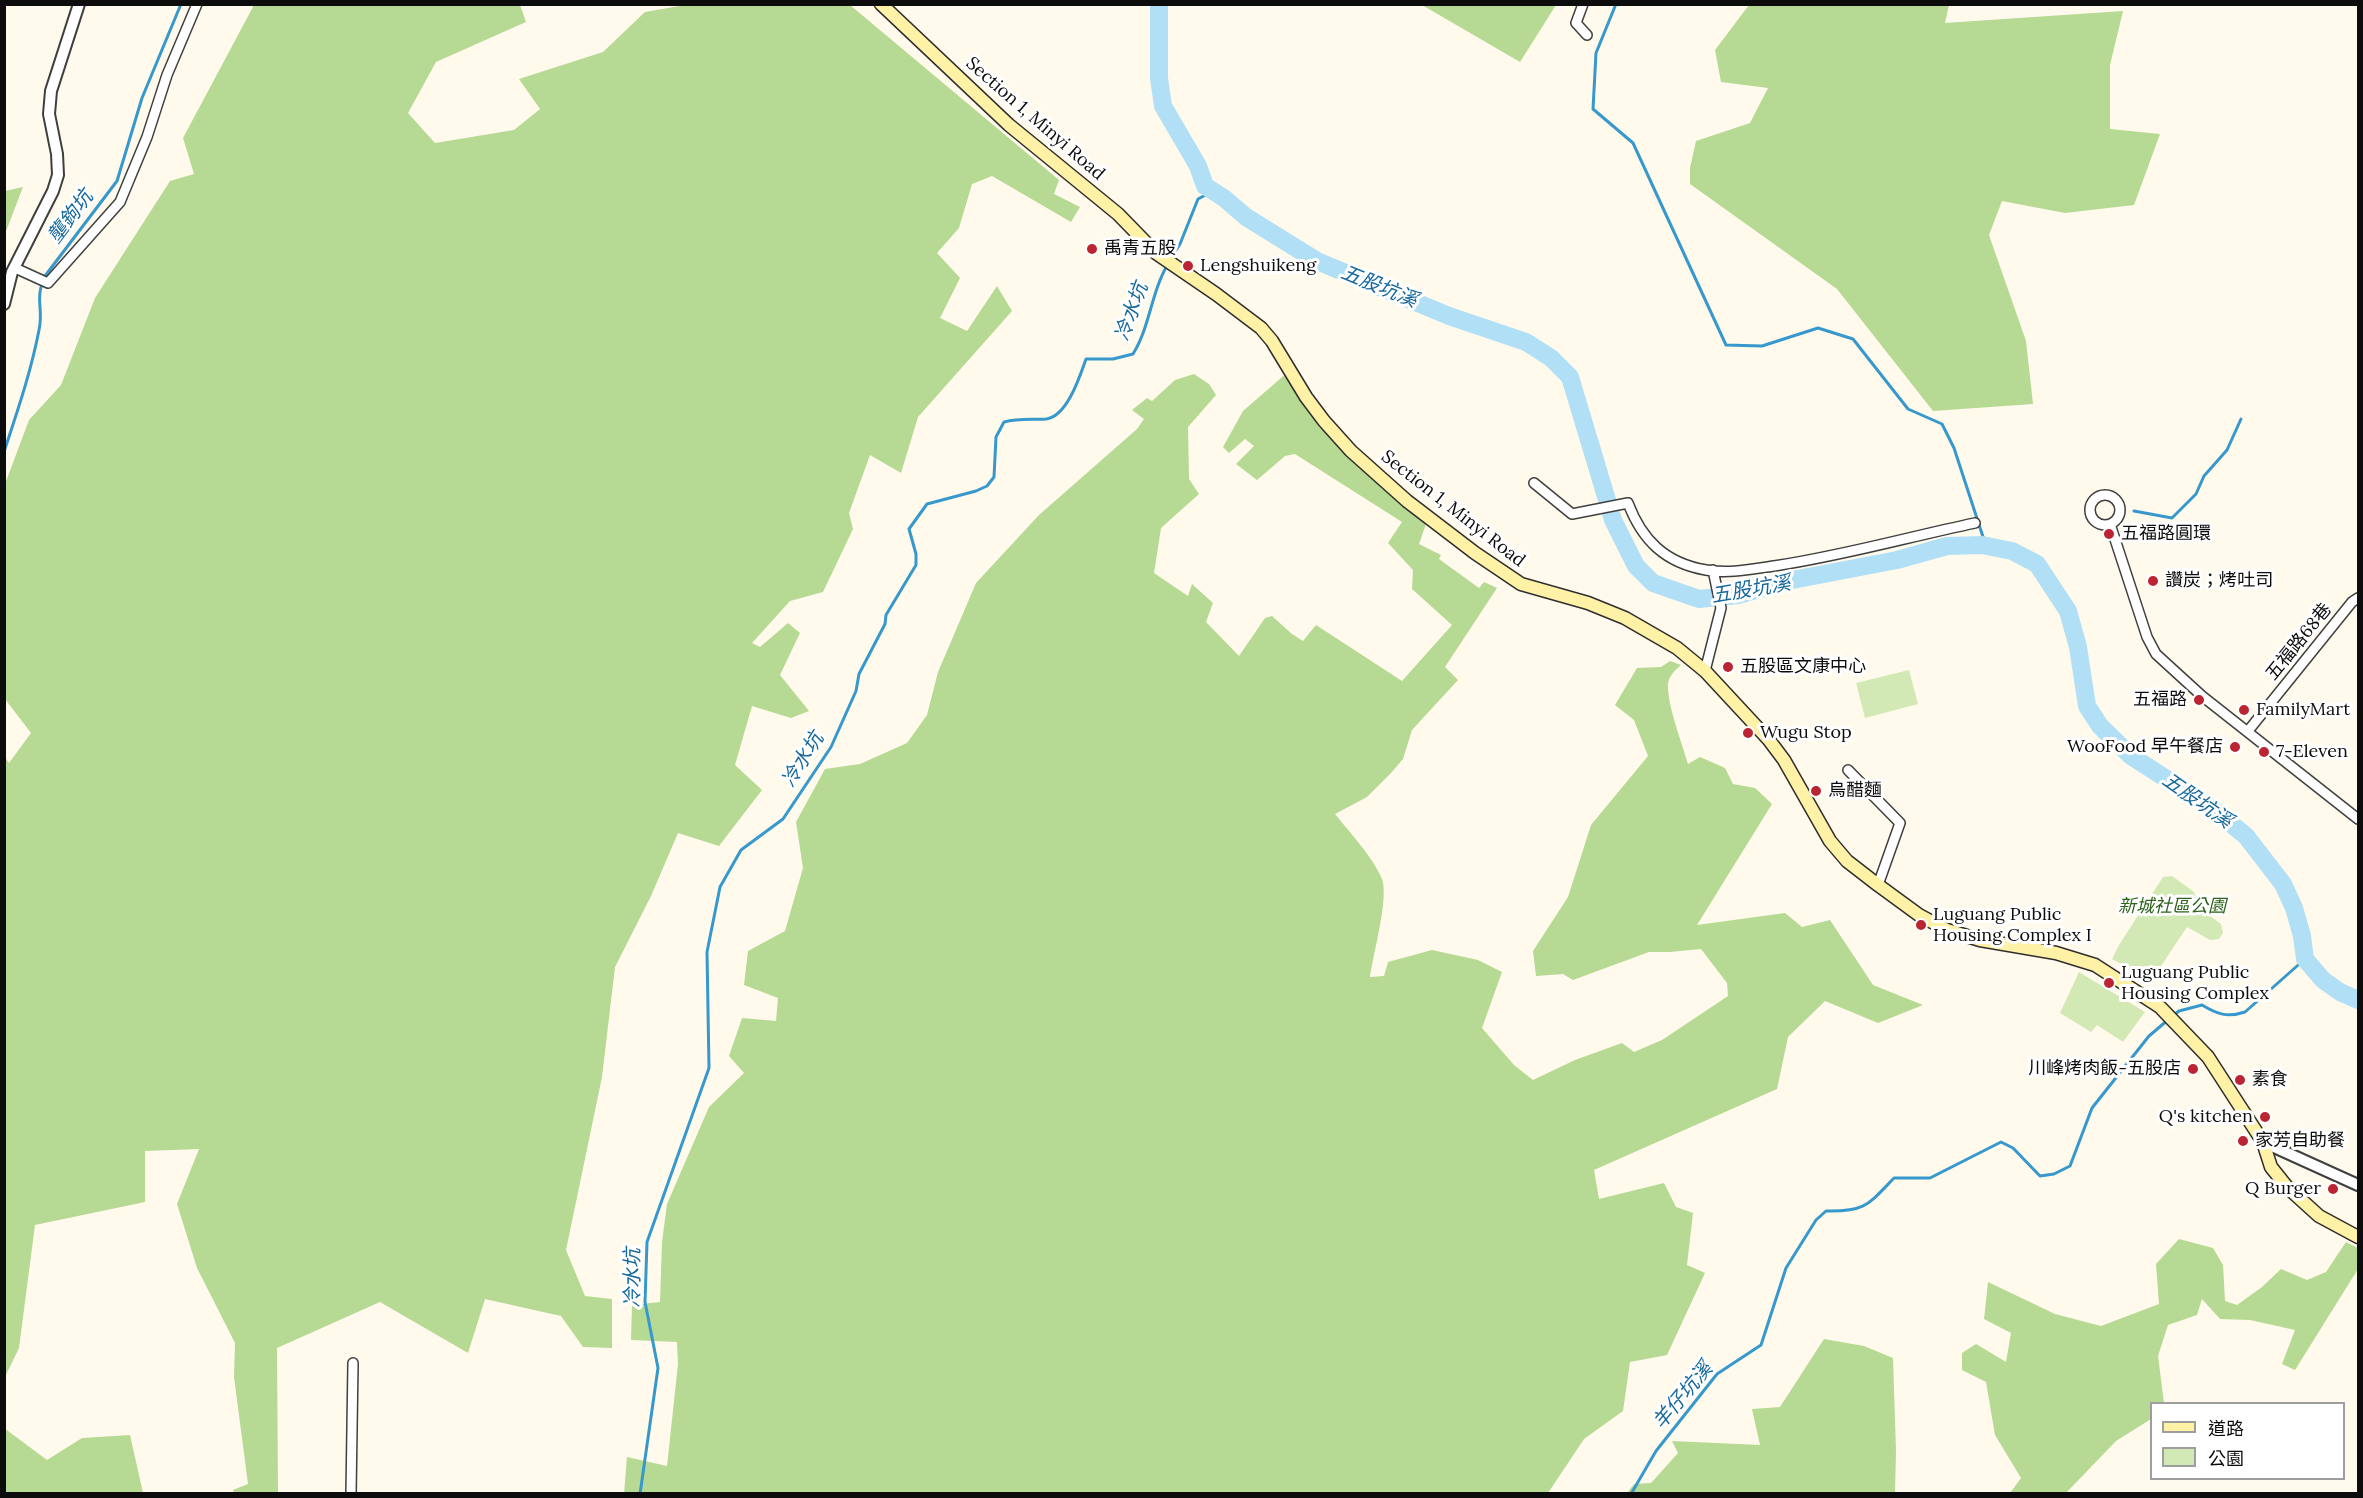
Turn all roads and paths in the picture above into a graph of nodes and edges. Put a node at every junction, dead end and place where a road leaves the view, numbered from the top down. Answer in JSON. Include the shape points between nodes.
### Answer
{"nodes":[{"id":1,"x":80,"y":4,"type":"edge"},
{"id":2,"x":197,"y":4,"type":"edge"},
{"id":3,"x":881,"y":4,"type":"edge"},
{"id":4,"x":1583,"y":4,"type":"edge"},
{"id":5,"x":1587,"y":35,"type":"dead end"},
{"id":6,"x":15,"y":268,"type":"junction"},
{"id":7,"x":4,"y":304,"type":"edge"},
{"id":8,"x":1534,"y":483,"type":"dead end"},
{"id":9,"x":1975,"y":523,"type":"dead end"},
{"id":10,"x":2110,"y":524,"type":"dead end"},
{"id":11,"x":1714,"y":573,"type":"junction"},
{"id":12,"x":2355,"y":600,"type":"edge"},
{"id":13,"x":1705,"y":671,"type":"junction"},
{"id":14,"x":2248,"y":731,"type":"junction"},
{"id":15,"x":1848,"y":770,"type":"dead end"},
{"id":16,"x":2358,"y":819,"type":"edge"},
{"id":17,"x":1878,"y":885,"type":"junction"},
{"id":18,"x":2263,"y":1142,"type":"junction"},
{"id":19,"x":2358,"y":1185,"type":"edge"},
{"id":20,"x":2358,"y":1237,"type":"edge"},
{"id":21,"x":353,"y":1363,"type":"dead end"},
{"id":22,"x":351,"y":1494,"type":"edge"}],
"edges":[{"from":1,"to":6,"type":"street","via":[[51,91],[49,114],[58,175]]},
{"from":2,"to":6,"type":"street","via":[[120,202],[48,283]]},
{"from":3,"to":13,"type":"main road","name":"Section 1, Minyi Road","via":[[1009,125],[1118,214],[1168,263],[1261,328],[1306,397],[1351,451],[1407,501],[1521,584],[1626,618],[1677,648]]},
{"from":4,"to":5,"type":"street","via":[[1576,22]]},
{"from":6,"to":7,"type":"street"},
{"from":8,"to":11,"type":"street","via":[[1572,514],[1628,503],[1646,539],[1659,551]]},
{"from":9,"to":11,"type":"street","via":[[1815,560]]},
{"from":10,"to":14,"type":"street","via":[[2156,654]]},
{"from":11,"to":13,"type":"street","via":[[1721,608]]},
{"from":12,"to":14,"type":"street","name":"五福路68巷"},
{"from":13,"to":17,"type":"main road","name":"Section 1, Minyi Road","via":[[1784,760],[1830,841],[1847,861]]},
{"from":14,"to":16,"type":"street"},
{"from":15,"to":17,"type":"street","via":[[1900,823]]},
{"from":17,"to":18,"type":"main road","name":"Section 1, Minyi Road","via":[[1947,930],[2095,965],[2160,1007],[2208,1057]]},
{"from":18,"to":19,"type":"street"},
{"from":18,"to":20,"type":"main road","name":"Section 1, Minyi Road","via":[[2271,1167],[2287,1187],[2319,1215]]},
{"from":21,"to":22,"type":"street"}]}
